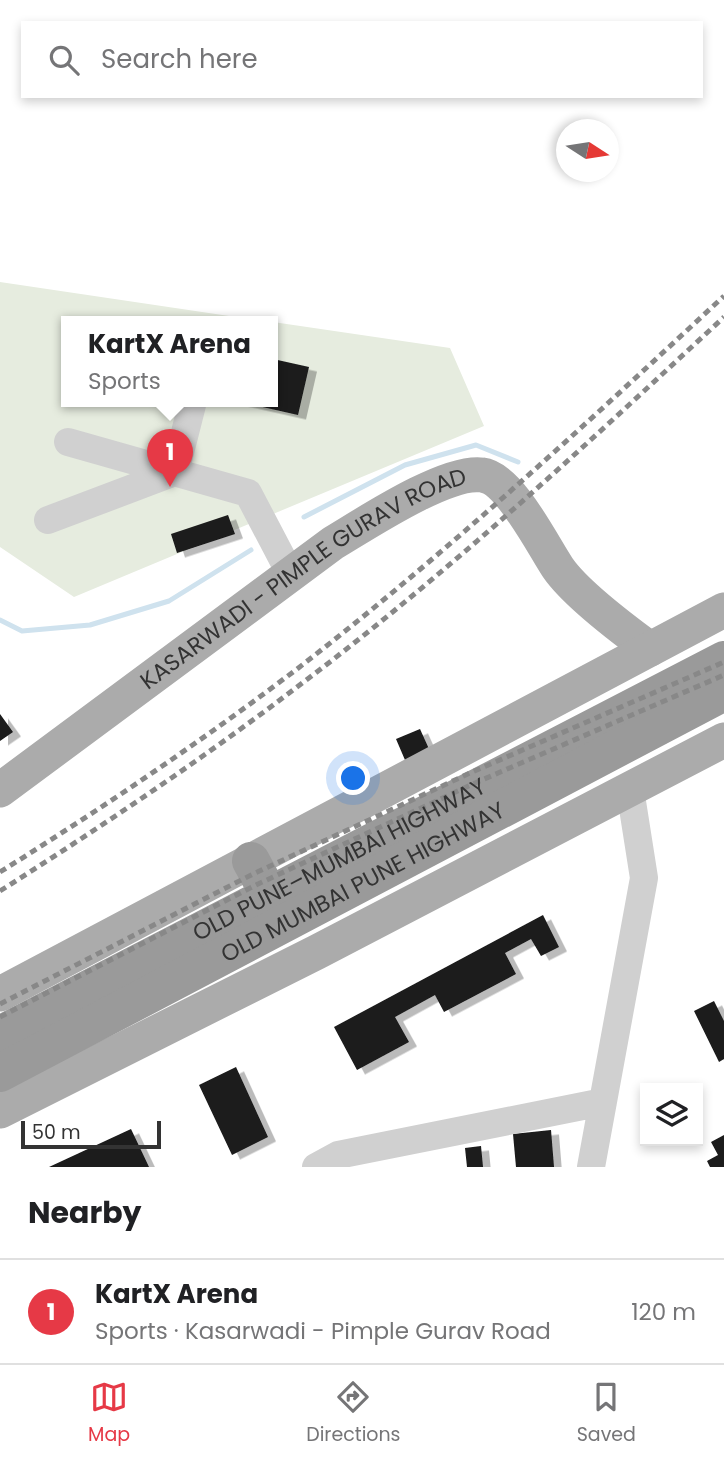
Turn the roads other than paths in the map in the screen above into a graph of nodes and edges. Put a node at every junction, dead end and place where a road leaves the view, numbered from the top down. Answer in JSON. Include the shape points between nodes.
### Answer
{"nodes":[{"id":1,"x":191,"y":407,"type":"edge"},
{"id":2,"x":68,"y":442,"type":"dead end"},
{"id":3,"x":175,"y":472,"type":"junction"},
{"id":4,"x":48,"y":520,"type":"dead end"},
{"id":5,"x":291,"y":575,"type":"junction"},
{"id":6,"x":724,"y":610,"type":"edge"},
{"id":7,"x":650,"y":649,"type":"junction"},
{"id":8,"x":724,"y":660,"type":"edge"},
{"id":9,"x":724,"y":692,"type":"edge"},
{"id":10,"x":724,"y":740,"type":"edge"},
{"id":11,"x":630,"y":789,"type":"junction"},
{"id":12,"x":0,"y":790,"type":"edge"},
{"id":13,"x":251,"y":861,"type":"junction"},
{"id":14,"x":270,"y":895,"type":"junction"},
{"id":15,"x":0,"y":994,"type":"edge"},
{"id":16,"x":0,"y":1035,"type":"edge"},
{"id":17,"x":0,"y":1073,"type":"edge"},
{"id":18,"x":603,"y":1102,"type":"junction"},
{"id":19,"x":0,"y":1111,"type":"edge"},
{"id":20,"x":316,"y":1167,"type":"edge"},
{"id":21,"x":591,"y":1167,"type":"edge"}],
"edges":[{"from":1,"to":3,"type":"street"},
{"from":2,"to":3,"type":"street"},
{"from":3,"to":4,"type":"street"},
{"from":3,"to":5,"type":"street","via":[[248,493]]},
{"from":5,"to":7,"type":"main road","name":"KASARWADI - PIMPLE GURAV ROAD","via":[[383,512],[468,475],[489,476],[527,517],[559,571]]},
{"from":5,"to":12,"type":"main road","name":"KASARWADI - PIMPLE GURAV ROAD"},
{"from":6,"to":7,"type":"main road"},
{"from":7,"to":13,"type":"main road"},
{"from":8,"to":14,"type":"highway","name":"OLD PUNE–MUMBAI HIGHWAY"},
{"from":9,"to":17,"type":"highway","name":"OLD MUMBAI PUNE HIGHWAY"},
{"from":10,"to":11,"type":"main road"},
{"from":11,"to":18,"type":"street","via":[[644,878]]},
{"from":11,"to":19,"type":"main road"},
{"from":13,"to":14,"type":"highway"},
{"from":13,"to":15,"type":"main road"},
{"from":14,"to":16,"type":"highway","name":"OLD PUNE–MUMBAI HIGHWAY"},
{"from":18,"to":20,"type":"street","via":[[338,1155]]},
{"from":18,"to":21,"type":"street"}]}
